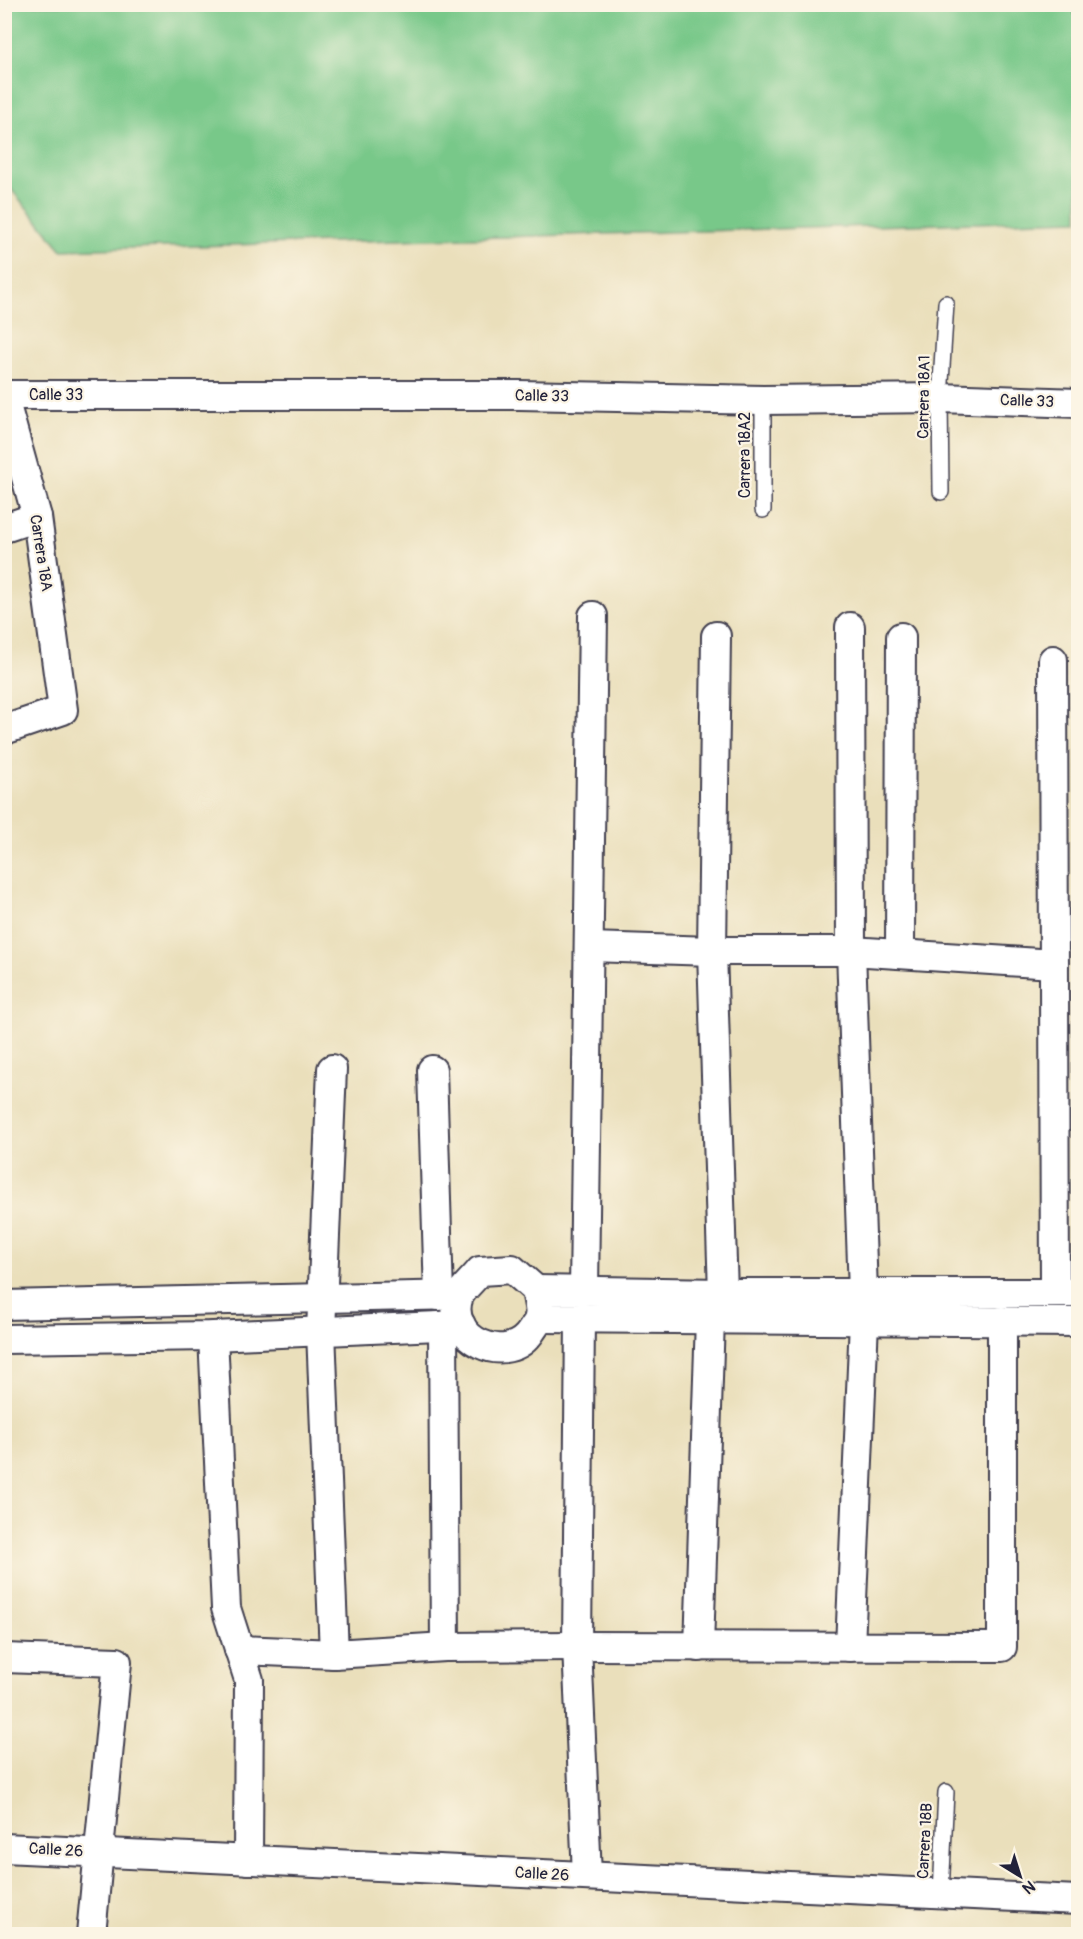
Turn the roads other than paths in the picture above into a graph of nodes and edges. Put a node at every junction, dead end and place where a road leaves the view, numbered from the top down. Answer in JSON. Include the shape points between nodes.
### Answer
{"nodes":[{"id":1,"x":946,"y":303,"type":"dead end"},
{"id":2,"x":4,"y":396,"type":"edge"},
{"id":3,"x":940,"y":398,"type":"junction"},
{"id":4,"x":763,"y":400,"type":"junction"},
{"id":5,"x":1078,"y":403,"type":"edge"},
{"id":6,"x":941,"y":492,"type":"dead end"},
{"id":7,"x":763,"y":510,"type":"dead end"},
{"id":8,"x":37,"y":518,"type":"junction"},
{"id":9,"x":4,"y":528,"type":"edge"},
{"id":10,"x":593,"y":616,"type":"dead end"},
{"id":11,"x":850,"y":627,"type":"dead end"},
{"id":12,"x":716,"y":636,"type":"dead end"},
{"id":13,"x":901,"y":637,"type":"dead end"},
{"id":14,"x":1053,"y":660,"type":"dead end"},
{"id":15,"x":4,"y":730,"type":"edge"},
{"id":16,"x":590,"y":947,"type":"junction"},
{"id":17,"x":712,"y":951,"type":"junction"},
{"id":18,"x":851,"y":951,"type":"junction"},
{"id":19,"x":900,"y":954,"type":"junction"},
{"id":20,"x":1054,"y":964,"type":"junction"},
{"id":21,"x":332,"y":1069,"type":"dead end"},
{"id":22,"x":432,"y":1070,"type":"dead end"},
{"id":23,"x":536,"y":1290,"type":"junction"},
{"id":24,"x":862,"y":1292,"type":"junction"},
{"id":25,"x":723,"y":1293,"type":"junction"},
{"id":26,"x":1066,"y":1293,"type":"edge"},
{"id":27,"x":449,"y":1296,"type":"junction"},
{"id":28,"x":321,"y":1298,"type":"junction"},
{"id":29,"x":4,"y":1305,"type":"edge"},
{"id":30,"x":582,"y":1305,"type":"junction"},
{"id":31,"x":539,"y":1318,"type":"junction"},
{"id":32,"x":711,"y":1319,"type":"junction"},
{"id":33,"x":864,"y":1322,"type":"junction"},
{"id":34,"x":1002,"y":1322,"type":"junction"},
{"id":35,"x":1078,"y":1322,"type":"edge"},
{"id":36,"x":452,"y":1326,"type":"junction"},
{"id":37,"x":321,"y":1331,"type":"junction"},
{"id":38,"x":213,"y":1335,"type":"junction"},
{"id":39,"x":4,"y":1339,"type":"edge"},
{"id":40,"x":577,"y":1646,"type":"junction"},
{"id":41,"x":445,"y":1647,"type":"junction"},
{"id":42,"x":699,"y":1647,"type":"junction"},
{"id":43,"x":850,"y":1647,"type":"junction"},
{"id":44,"x":239,"y":1650,"type":"junction"},
{"id":45,"x":334,"y":1654,"type":"junction"},
{"id":46,"x":4,"y":1658,"type":"edge"},
{"id":47,"x":946,"y":1792,"type":"dead end"},
{"id":48,"x":4,"y":1848,"type":"edge"},
{"id":49,"x":98,"y":1852,"type":"junction"},
{"id":50,"x":248,"y":1860,"type":"junction"},
{"id":51,"x":587,"y":1876,"type":"junction"},
{"id":52,"x":941,"y":1893,"type":"junction"},
{"id":53,"x":1078,"y":1900,"type":"edge"},
{"id":54,"x":92,"y":1935,"type":"edge"}],
"edges":[{"from":1,"to":3,"type":"lane","name":"Carrera 18A1"},
{"from":2,"to":4,"type":"street","name":"Calle 33","via":[[519,395]]},
{"from":2,"to":8,"type":"street","name":"Carrera 18A"},
{"from":3,"to":4,"type":"street","name":"Calle 33"},
{"from":3,"to":5,"type":"street","name":"Calle 33"},
{"from":3,"to":6,"type":"lane","name":"Carrera 18A1"},
{"from":4,"to":7,"type":"lane","name":"Carrera 18A2"},
{"from":8,"to":9,"type":"street"},
{"from":8,"to":15,"type":"street","name":"Carrera 18A","via":[[63,710]]},
{"from":10,"to":16,"type":"street"},
{"from":11,"to":18,"type":"street"},
{"from":12,"to":17,"type":"street"},
{"from":13,"to":19,"type":"street"},
{"from":14,"to":20,"type":"street"},
{"from":16,"to":17,"type":"street"},
{"from":16,"to":30,"type":"street"},
{"from":17,"to":18,"type":"street"},
{"from":17,"to":25,"type":"street"},
{"from":18,"to":19,"type":"street"},
{"from":18,"to":24,"type":"street"},
{"from":19,"to":20,"type":"street"},
{"from":20,"to":26,"type":"street"},
{"from":21,"to":28,"type":"street"},
{"from":22,"to":27,"type":"street"},
{"from":23,"to":27,"type":"street","via":[[512,1269],[480,1272]]},
{"from":23,"to":30,"type":"street"},
{"from":23,"to":31,"type":"street"},
{"from":24,"to":25,"type":"street"},
{"from":24,"to":26,"type":"street"},
{"from":24,"to":33,"type":"street"},
{"from":25,"to":30,"type":"street"},
{"from":27,"to":28,"type":"street"},
{"from":27,"to":36,"type":"street","via":[[457,1310]]},
{"from":28,"to":29,"type":"street"},
{"from":28,"to":37,"type":"street"},
{"from":30,"to":31,"type":"street"},
{"from":30,"to":32,"type":"street"},
{"from":30,"to":40,"type":"street"},
{"from":31,"to":36,"type":"street","via":[[526,1340],[502,1350],[478,1344]]},
{"from":32,"to":33,"type":"street"},
{"from":32,"to":42,"type":"street"},
{"from":33,"to":34,"type":"street"},
{"from":33,"to":43,"type":"street"},
{"from":34,"to":35,"type":"street"},
{"from":34,"to":43,"type":"street","via":[[1002,1647]]},
{"from":36,"to":37,"type":"street"},
{"from":36,"to":41,"type":"street"},
{"from":37,"to":38,"type":"street"},
{"from":37,"to":45,"type":"street"},
{"from":38,"to":39,"type":"street"},
{"from":38,"to":44,"type":"street","via":[[226,1608]]},
{"from":40,"to":41,"type":"street"},
{"from":40,"to":42,"type":"street"},
{"from":40,"to":51,"type":"street"},
{"from":41,"to":45,"type":"street"},
{"from":42,"to":43,"type":"street"},
{"from":44,"to":45,"type":"street"},
{"from":44,"to":50,"type":"street","via":[[249,1680]]},
{"from":46,"to":49,"type":"street","via":[[117,1662]]},
{"from":47,"to":52,"type":"lane","name":"Carrera 18B"},
{"from":48,"to":49,"type":"street","name":"Calle 26"},
{"from":49,"to":50,"type":"street","name":"Calle 26"},
{"from":49,"to":54,"type":"street"},
{"from":50,"to":51,"type":"street","name":"Calle 26"},
{"from":51,"to":52,"type":"street","name":"Calle 26"},
{"from":52,"to":53,"type":"street","name":"Calle 26"}]}
